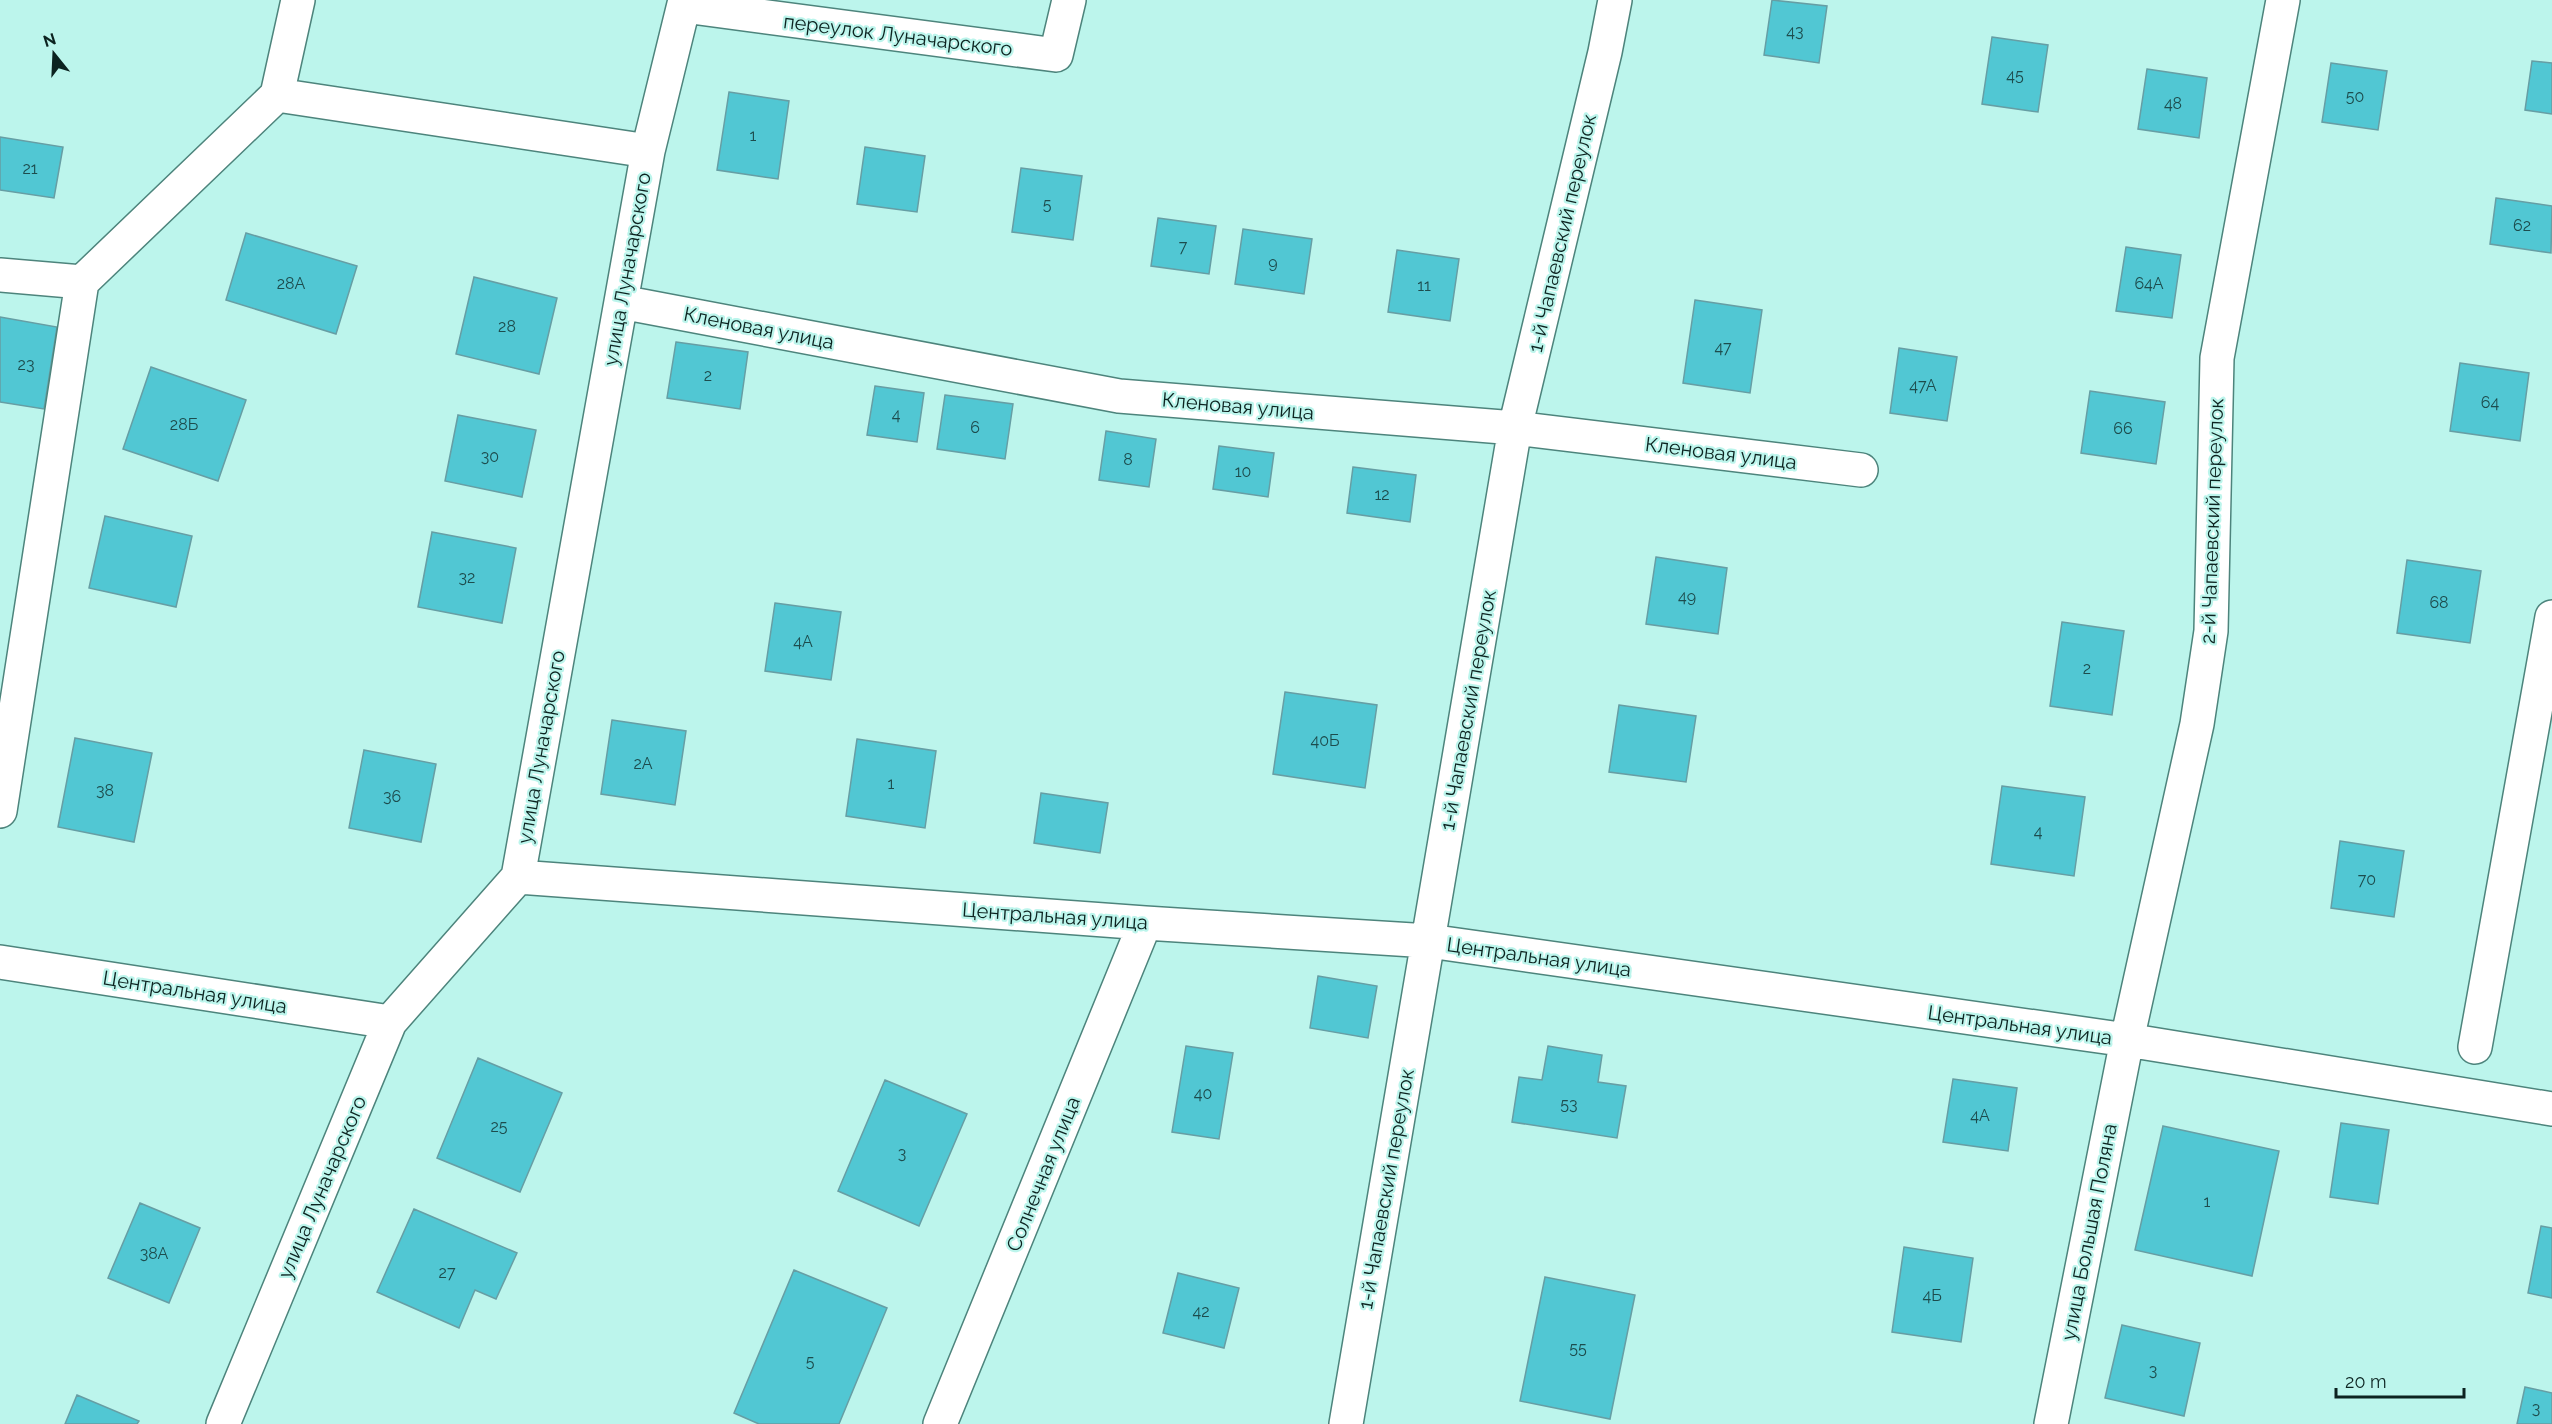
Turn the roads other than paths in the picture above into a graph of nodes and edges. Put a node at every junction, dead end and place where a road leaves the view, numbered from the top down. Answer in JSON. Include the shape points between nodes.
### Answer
{"nodes":[{"id":1,"x":298,"y":0,"type":"edge"},
{"id":2,"x":1069,"y":0,"type":"edge"},
{"id":3,"x":1615,"y":0,"type":"edge"},
{"id":4,"x":2283,"y":0,"type":"edge"},
{"id":5,"x":684,"y":3,"type":"edge"},
{"id":6,"x":277,"y":95,"type":"junction"},
{"id":7,"x":648,"y":151,"type":"junction"},
{"id":8,"x":0,"y":275,"type":"edge"},
{"id":9,"x":82,"y":282,"type":"junction"},
{"id":10,"x":621,"y":302,"type":"junction"},
{"id":11,"x":1515,"y":428,"type":"junction"},
{"id":12,"x":1861,"y":470,"type":"dead end"},
{"id":13,"x":2552,"y":617,"type":"edge"},
{"id":14,"x":0,"y":811,"type":"edge"},
{"id":15,"x":518,"y":877,"type":"junction"},
{"id":16,"x":1145,"y":923,"type":"junction"},
{"id":17,"x":1429,"y":941,"type":"junction"},
{"id":18,"x":0,"y":962,"type":"edge"},
{"id":19,"x":390,"y":1022,"type":"junction"},
{"id":20,"x":2127,"y":1040,"type":"junction"},
{"id":21,"x":2475,"y":1047,"type":"dead end"},
{"id":22,"x":2552,"y":1109,"type":"edge"},
{"id":23,"x":223,"y":1424,"type":"edge"},
{"id":24,"x":940,"y":1424,"type":"edge"},
{"id":25,"x":1346,"y":1424,"type":"edge"},
{"id":26,"x":2050,"y":1424,"type":"edge"}],
"edges":[{"from":1,"to":6,"type":"street"},
{"from":2,"to":5,"type":"street","name":"переулок Луначарского","via":[[1056,55]]},
{"from":3,"to":11,"type":"street","name":"1-й Чапаевский переулок"},
{"from":4,"to":20,"type":"street","name":"2-й Чапаевский переулок","via":[[2217,358],[2211,631],[2197,724]]},
{"from":5,"to":7,"type":"street","name":"улица Луначарского"},
{"from":6,"to":7,"type":"street"},
{"from":6,"to":9,"type":"street"},
{"from":7,"to":10,"type":"street","name":"улица Луначарского"},
{"from":8,"to":9,"type":"street"},
{"from":9,"to":14,"type":"street"},
{"from":10,"to":11,"type":"street","name":"Кленовая улица","via":[[1119,396]]},
{"from":10,"to":15,"type":"street","name":"улица Луначарского"},
{"from":11,"to":12,"type":"street","name":"Кленовая улица"},
{"from":11,"to":17,"type":"street","name":"1-й Чапаевский переулок"},
{"from":13,"to":21,"type":"street"},
{"from":15,"to":16,"type":"street","name":"Центральная улица"},
{"from":15,"to":19,"type":"street","name":"улица Луначарского"},
{"from":16,"to":17,"type":"street","name":"Центральная улица"},
{"from":16,"to":24,"type":"street","name":"Солнечная улица"},
{"from":17,"to":20,"type":"street","name":"Центральная улица"},
{"from":17,"to":25,"type":"street","name":"1-й Чапаевский переулок"},
{"from":18,"to":19,"type":"street","name":"Центральная улица"},
{"from":19,"to":23,"type":"street","name":"улица Луначарского"},
{"from":20,"to":22,"type":"street","name":"Центральная улица"},
{"from":20,"to":26,"type":"street","name":"улица Большая Поляна"}]}
